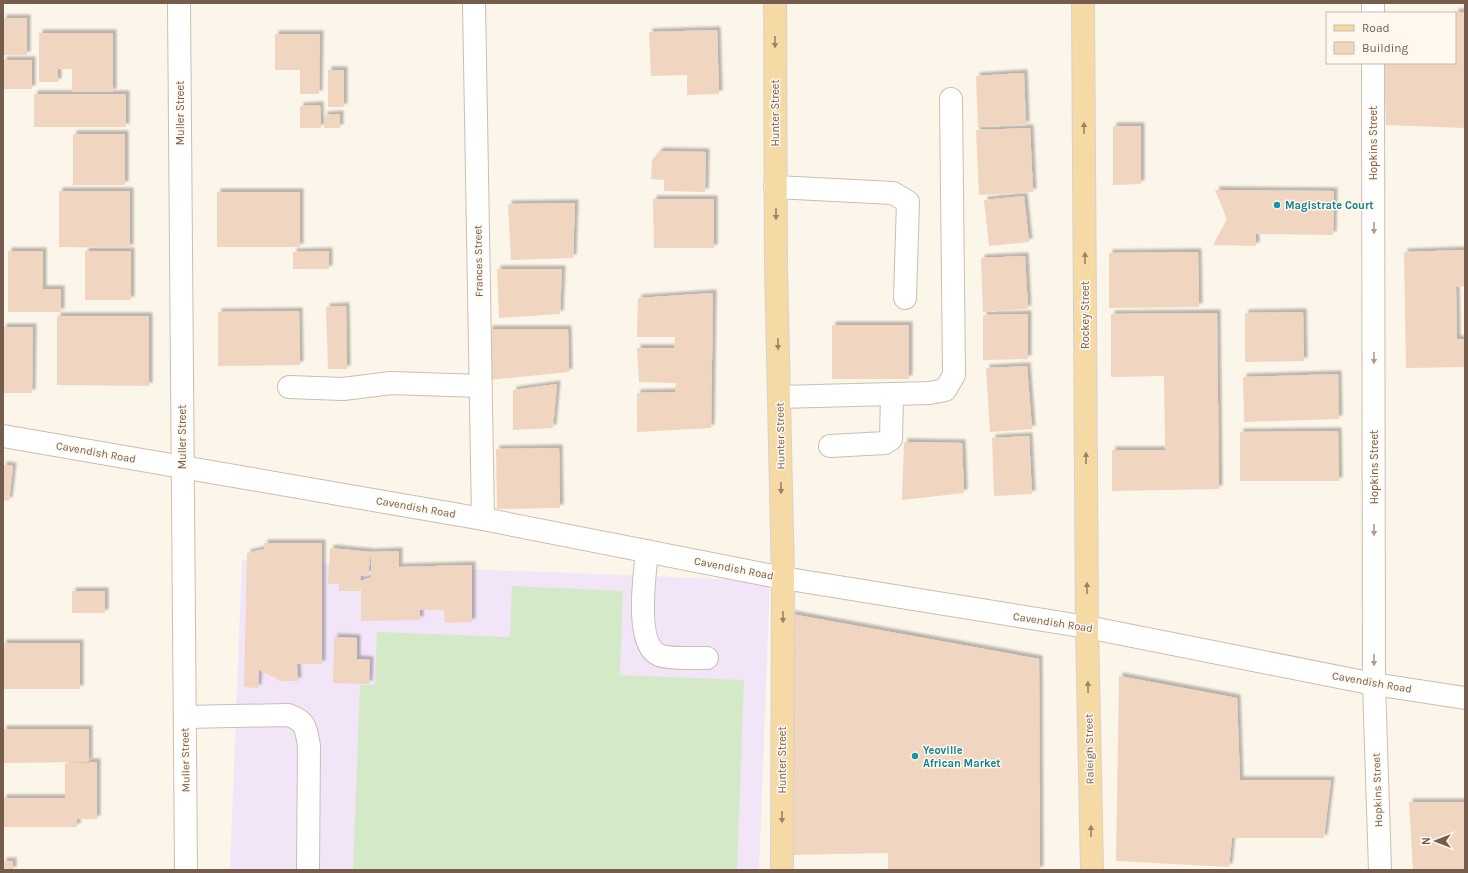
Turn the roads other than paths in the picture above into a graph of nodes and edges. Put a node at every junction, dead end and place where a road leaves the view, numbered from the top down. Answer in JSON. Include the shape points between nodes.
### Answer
{"nodes":[{"id":1,"x":179,"y":3,"type":"edge"},
{"id":2,"x":474,"y":3,"type":"edge"},
{"id":3,"x":775,"y":3,"type":"edge"},
{"id":4,"x":1083,"y":3,"type":"edge"},
{"id":5,"x":1373,"y":64,"type":"edge"},
{"id":6,"x":951,"y":99,"type":"dead end"},
{"id":7,"x":776,"y":187,"type":"junction"},
{"id":8,"x":905,"y":298,"type":"dead end"},
{"id":9,"x":480,"y":386,"type":"junction"},
{"id":10,"x":289,"y":387,"type":"dead end"},
{"id":11,"x":892,"y":394,"type":"junction"},
{"id":12,"x":779,"y":397,"type":"junction"},
{"id":13,"x":3,"y":436,"type":"edge"},
{"id":14,"x":830,"y":446,"type":"dead end"},
{"id":15,"x":182,"y":467,"type":"junction"},
{"id":16,"x":483,"y":519,"type":"junction"},
{"id":17,"x":647,"y":551,"type":"junction"},
{"id":18,"x":783,"y":578,"type":"junction"},
{"id":19,"x":1087,"y":627,"type":"junction"},
{"id":20,"x":707,"y":658,"type":"dead end"},
{"id":21,"x":1374,"y":684,"type":"junction"},
{"id":22,"x":1465,"y":698,"type":"edge"},
{"id":23,"x":185,"y":717,"type":"junction"},
{"id":24,"x":186,"y":870,"type":"edge"},
{"id":25,"x":308,"y":870,"type":"edge"},
{"id":26,"x":782,"y":870,"type":"edge"},
{"id":27,"x":1092,"y":870,"type":"edge"},
{"id":28,"x":1380,"y":870,"type":"edge"}],
"edges":[{"from":1,"to":15,"type":"street","name":"Muller Street"},
{"from":2,"to":9,"type":"street","name":"Frances Street"},
{"from":3,"to":7,"type":"main road","name":"Hunter Street","one_way":true},
{"from":19,"to":4,"type":"main road","name":"Rockey Street","one_way":true},
{"from":5,"to":21,"type":"street","name":"Hopkins Street","one_way":true},
{"from":6,"to":11,"type":"street","via":[[954,376],[945,390]]},
{"from":7,"to":8,"type":"street","via":[[893,193],[908,202]]},
{"from":7,"to":12,"type":"main road","name":"Hunter Street","one_way":true},
{"from":9,"to":10,"type":"street","via":[[391,383],[343,389]]},
{"from":9,"to":16,"type":"street","name":"Frances Street"},
{"from":11,"to":12,"type":"street"},
{"from":11,"to":14,"type":"street","via":[[891,439],[884,443]]},
{"from":12,"to":18,"type":"main road","name":"Hunter Street","one_way":true},
{"from":13,"to":15,"type":"street","name":"Cavendish Road"},
{"from":15,"to":16,"type":"street","name":"Cavendish Road"},
{"from":15,"to":23,"type":"street","name":"Muller Street"},
{"from":16,"to":17,"type":"street","name":"Cavendish Road"},
{"from":17,"to":18,"type":"street","name":"Cavendish Road"},
{"from":17,"to":20,"type":"street","via":[[644,635],[648,646],[660,656]]},
{"from":18,"to":19,"type":"street","name":"Cavendish Road"},
{"from":18,"to":26,"type":"main road","name":"Hunter Street","one_way":true},
{"from":19,"to":21,"type":"street","name":"Cavendish Road"},
{"from":27,"to":19,"type":"main road","name":"Raleigh Street","one_way":true},
{"from":21,"to":22,"type":"street","name":"Cavendish Road"},
{"from":21,"to":28,"type":"street","name":"Hopkins Street"},
{"from":23,"to":24,"type":"street","name":"Muller Street"},
{"from":23,"to":25,"type":"street","via":[[288,715],[298,719],[306,727],[309,746]]}]}
